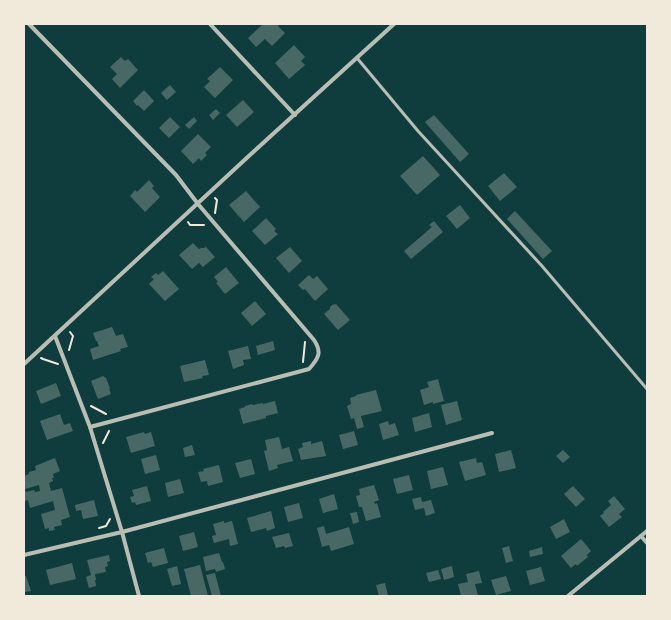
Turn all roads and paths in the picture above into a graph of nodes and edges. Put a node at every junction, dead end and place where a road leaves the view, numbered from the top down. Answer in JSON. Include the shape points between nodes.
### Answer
{"nodes":[{"id":1,"x":29,"y":24,"type":"edge"},
{"id":2,"x":210,"y":24,"type":"edge"},
{"id":3,"x":394,"y":24,"type":"edge"},
{"id":4,"x":357,"y":58,"type":"junction"},
{"id":5,"x":295,"y":115,"type":"junction"},
{"id":6,"x":211,"y":192,"type":"junction"},
{"id":7,"x":198,"y":204,"type":"junction"},
{"id":8,"x":215,"y":215,"type":"dead end"},
{"id":9,"x":183,"y":218,"type":"junction"},
{"id":10,"x":207,"y":225,"type":"dead end"},
{"id":11,"x":66,"y":326,"type":"junction"},
{"id":12,"x":55,"y":336,"type":"junction"},
{"id":13,"x":306,"y":340,"type":"dead end"},
{"id":14,"x":69,"y":351,"type":"dead end"},
{"id":15,"x":36,"y":353,"type":"junction"},
{"id":16,"x":303,"y":363,"type":"dead end"},
{"id":17,"x":24,"y":364,"type":"edge"},
{"id":18,"x":58,"y":364,"type":"dead end"},
{"id":19,"x":647,"y":389,"type":"edge"},
{"id":20,"x":90,"y":406,"type":"dead end"},
{"id":21,"x":106,"y":414,"type":"dead end"},
{"id":22,"x":90,"y":427,"type":"junction"},
{"id":23,"x":110,"y":428,"type":"dead end"},
{"id":24,"x":492,"y":433,"type":"dead end"},
{"id":25,"x":102,"y":444,"type":"dead end"},
{"id":26,"x":109,"y":515,"type":"dead end"},
{"id":27,"x":98,"y":528,"type":"dead end"},
{"id":28,"x":647,"y":531,"type":"edge"},
{"id":29,"x":122,"y":532,"type":"junction"},
{"id":30,"x":641,"y":536,"type":"junction"},
{"id":31,"x":647,"y":543,"type":"edge"},
{"id":32,"x":24,"y":555,"type":"edge"},
{"id":33,"x":139,"y":596,"type":"edge"},
{"id":34,"x":568,"y":596,"type":"edge"}],
"edges":[{"from":1,"to":7,"type":"street","via":[[176,175]]},
{"from":2,"to":5,"type":"street"},
{"from":3,"to":4,"type":"street"},
{"from":4,"to":5,"type":"street"},
{"from":4,"to":19,"type":"lane","via":[[418,131],[542,266]]},
{"from":5,"to":6,"type":"street"},
{"from":6,"to":7,"type":"street"},
{"from":6,"to":8,"type":"path","via":[[217,200]]},
{"from":7,"to":9,"type":"street"},
{"from":7,"to":22,"type":"street","via":[[314,340],[318,347],[315,362],[302,371]]},
{"from":9,"to":10,"type":"path","via":[[190,224]]},
{"from":9,"to":11,"type":"street"},
{"from":11,"to":12,"type":"street"},
{"from":11,"to":14,"type":"path","via":[[73,336]]},
{"from":12,"to":15,"type":"street"},
{"from":12,"to":22,"type":"street"},
{"from":13,"to":16,"type":"path"},
{"from":15,"to":17,"type":"street"},
{"from":15,"to":18,"type":"path","via":[[43,359]]},
{"from":20,"to":21,"type":"path"},
{"from":22,"to":29,"type":"street"},
{"from":23,"to":25,"type":"path"},
{"from":24,"to":29,"type":"street"},
{"from":26,"to":27,"type":"path","via":[[110,520],[106,526]]},
{"from":28,"to":30,"type":"street"},
{"from":29,"to":32,"type":"street"},
{"from":29,"to":33,"type":"street"},
{"from":30,"to":31,"type":"street"},
{"from":30,"to":34,"type":"street"}]}
